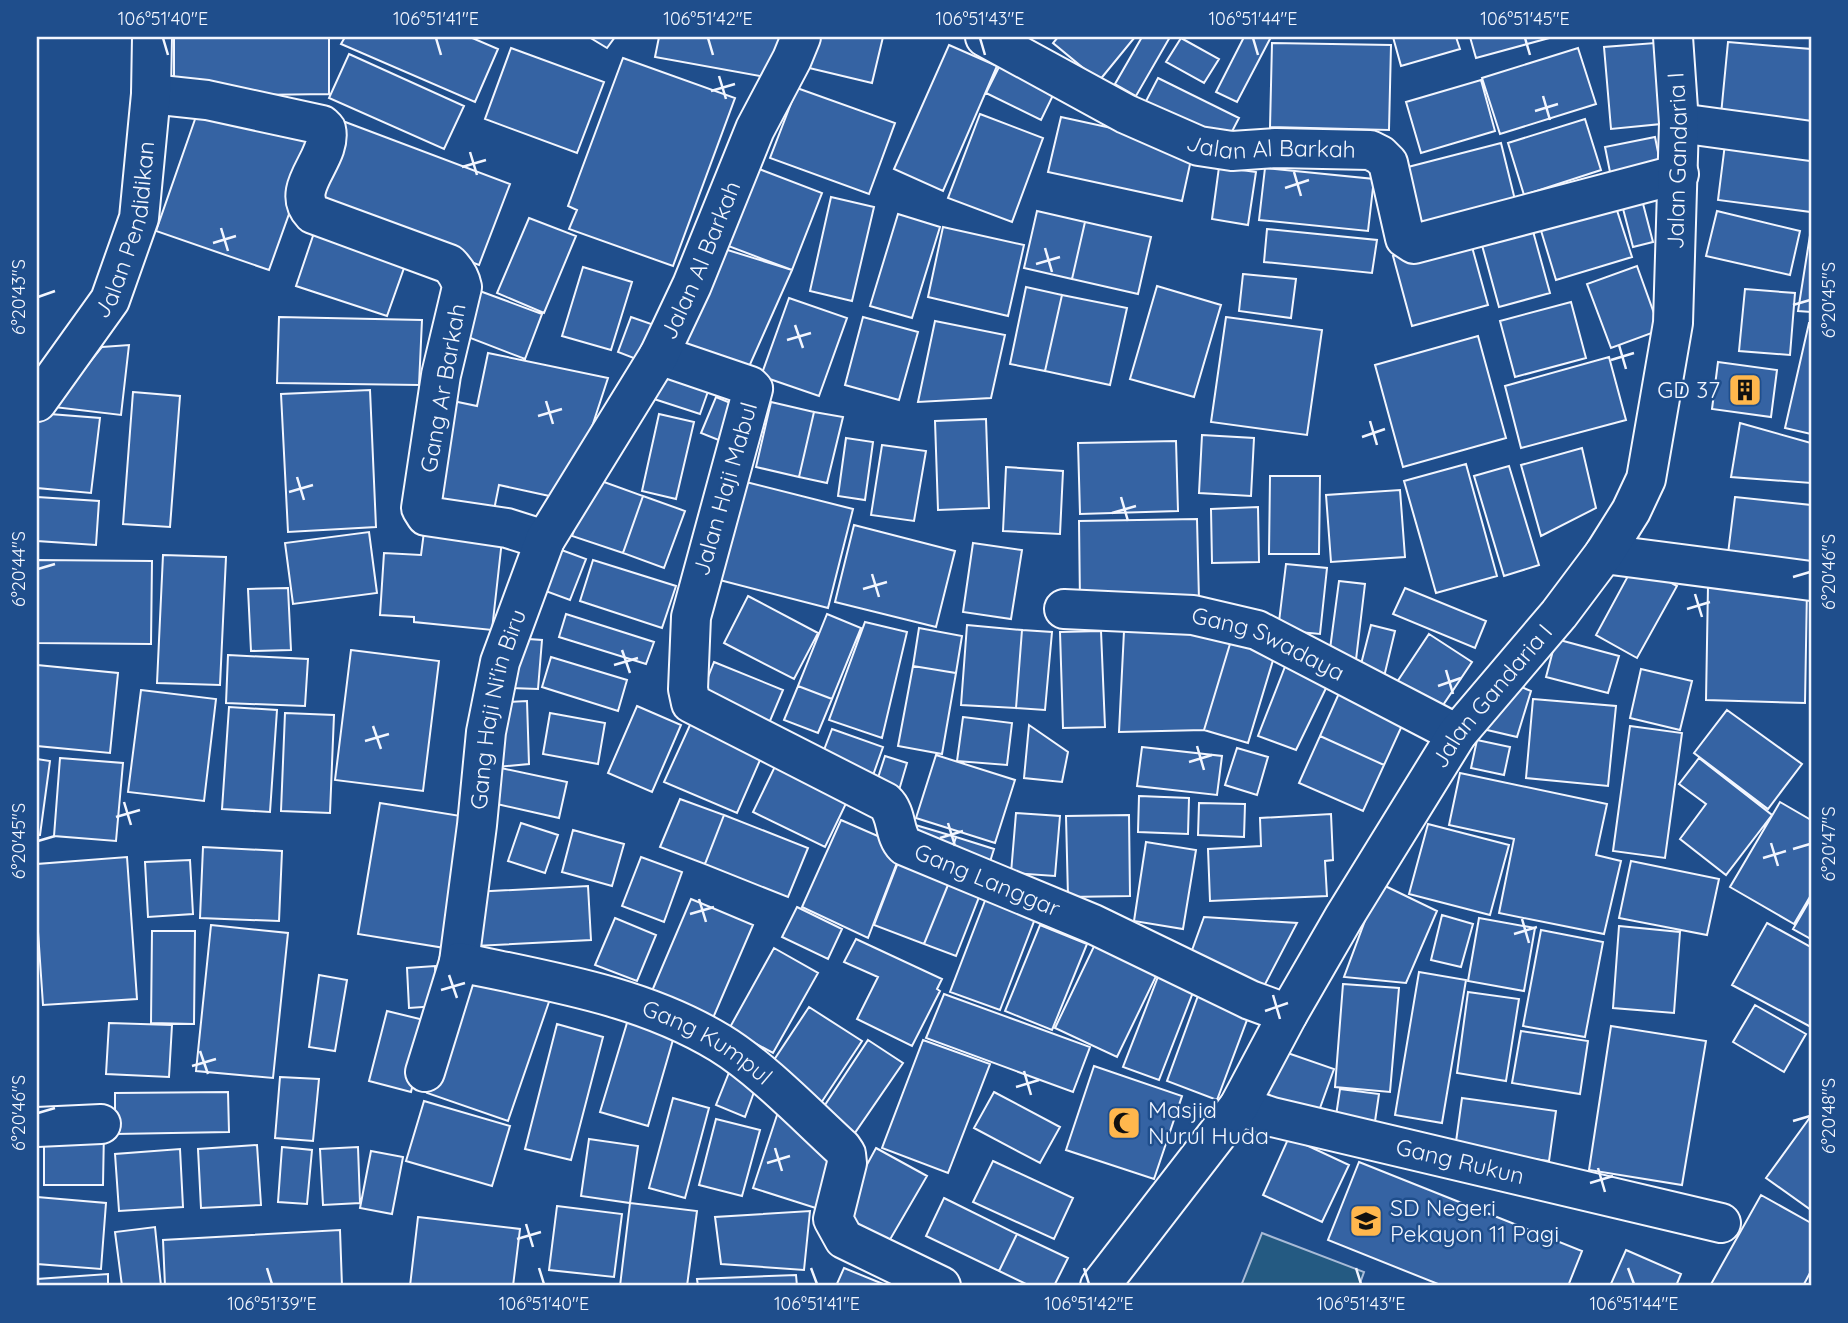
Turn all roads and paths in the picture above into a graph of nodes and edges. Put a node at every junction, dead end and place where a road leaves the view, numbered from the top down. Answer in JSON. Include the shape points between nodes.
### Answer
{"nodes":[{"id":1,"x":152,"y":37,"type":"edge"},
{"id":2,"x":801,"y":37,"type":"edge"},
{"id":3,"x":985,"y":37,"type":"edge"},
{"id":4,"x":1673,"y":37,"type":"edge"},
{"id":5,"x":151,"y":94,"type":"junction"},
{"id":6,"x":1679,"y":123,"type":"junction"},
{"id":7,"x":1811,"y":141,"type":"edge"},
{"id":8,"x":1679,"y":174,"type":"junction"},
{"id":9,"x":659,"y":355,"type":"junction"},
{"id":10,"x":37,"y":402,"type":"edge"},
{"id":11,"x":586,"y":475,"type":"joint"},
{"id":12,"x":545,"y":540,"type":"junction"},
{"id":13,"x":1604,"y":554,"type":"junction"},
{"id":14,"x":1811,"y":581,"type":"edge"},
{"id":15,"x":1064,"y":608,"type":"dead end"},
{"id":16,"x":688,"y":689,"type":"joint"},
{"id":17,"x":1457,"y":734,"type":"junction"},
{"id":18,"x":459,"y":962,"type":"junction"},
{"id":19,"x":1288,"y":1014,"type":"junction"},
{"id":20,"x":425,"y":1072,"type":"dead end"},
{"id":21,"x":1240,"y":1106,"type":"junction"},
{"id":22,"x":101,"y":1125,"type":"dead end"},
{"id":23,"x":37,"y":1127,"type":"edge"},
{"id":24,"x":1721,"y":1223,"type":"dead end"},
{"id":25,"x":941,"y":1286,"type":"edge"},
{"id":26,"x":1100,"y":1286,"type":"edge"}],
"edges":[{"from":1,"to":5,"type":"street","name":"Jalan Pendidikan"},
{"from":2,"to":9,"type":"street","name":"Jalan Al Barkah","via":[[755,129]]},
{"from":3,"to":8,"type":"street","name":"Jalan Al Barkah","via":[[1126,114],[1199,146],[1232,151],[1370,150],[1388,163],[1405,238],[1414,244]]},
{"from":4,"to":6,"type":"street","name":"Jalan Gandaria I"},
{"from":5,"to":10,"type":"street","name":"Jalan Pendidikan","via":[[139,218],[110,300]]},
{"from":5,"to":12,"type":"street","name":"Gang Ar Barkah","via":[[206,100],[322,125],[327,139],[303,196],[307,208],[449,264],[462,287],[441,374],[421,508],[426,516],[507,528]]},
{"from":6,"to":7,"type":"street"},
{"from":6,"to":8,"type":"street","name":"Jalan Gandaria I"},
{"from":8,"to":13,"type":"street","name":"Jalan Gandaria I","via":[[1673,323],[1646,479]]},
{"from":9,"to":11,"type":"street","name":"Jalan Al Barkah"},
{"from":9,"to":16,"type":"street","name":"Jalan Haji Mabul","via":[[753,389],[691,617]]},
{"from":11,"to":12,"type":"street","name":"Gang Haji Ni'in Biru"},
{"from":12,"to":18,"type":"street","name":"Gang Haji Ni'in Biru","via":[[495,686]]},
{"from":13,"to":14,"type":"street"},
{"from":13,"to":17,"type":"street","name":"Jalan Gandaria I"},
{"from":15,"to":17,"type":"street","name":"Gang Swadaya","via":[[1193,615],[1257,630]]},
{"from":16,"to":19,"type":"street","name":"Gang Langgar","via":[[696,706],[885,802],[905,846],[1093,924]]},
{"from":17,"to":19,"type":"street","name":"Jalan Gandaria I"},
{"from":18,"to":20,"type":"street"},
{"from":18,"to":25,"type":"street","name":"Gang Kumpul","via":[[598,992],[657,1012],[719,1042],[846,1154],[833,1219],[844,1239]]},
{"from":19,"to":21,"type":"street","name":"Jalan Gandaria I"},
{"from":21,"to":24,"type":"street","name":"Gang Rukun"},
{"from":21,"to":26,"type":"street","name":"Jalan Gandaria I"},
{"from":22,"to":23,"type":"street"}]}
